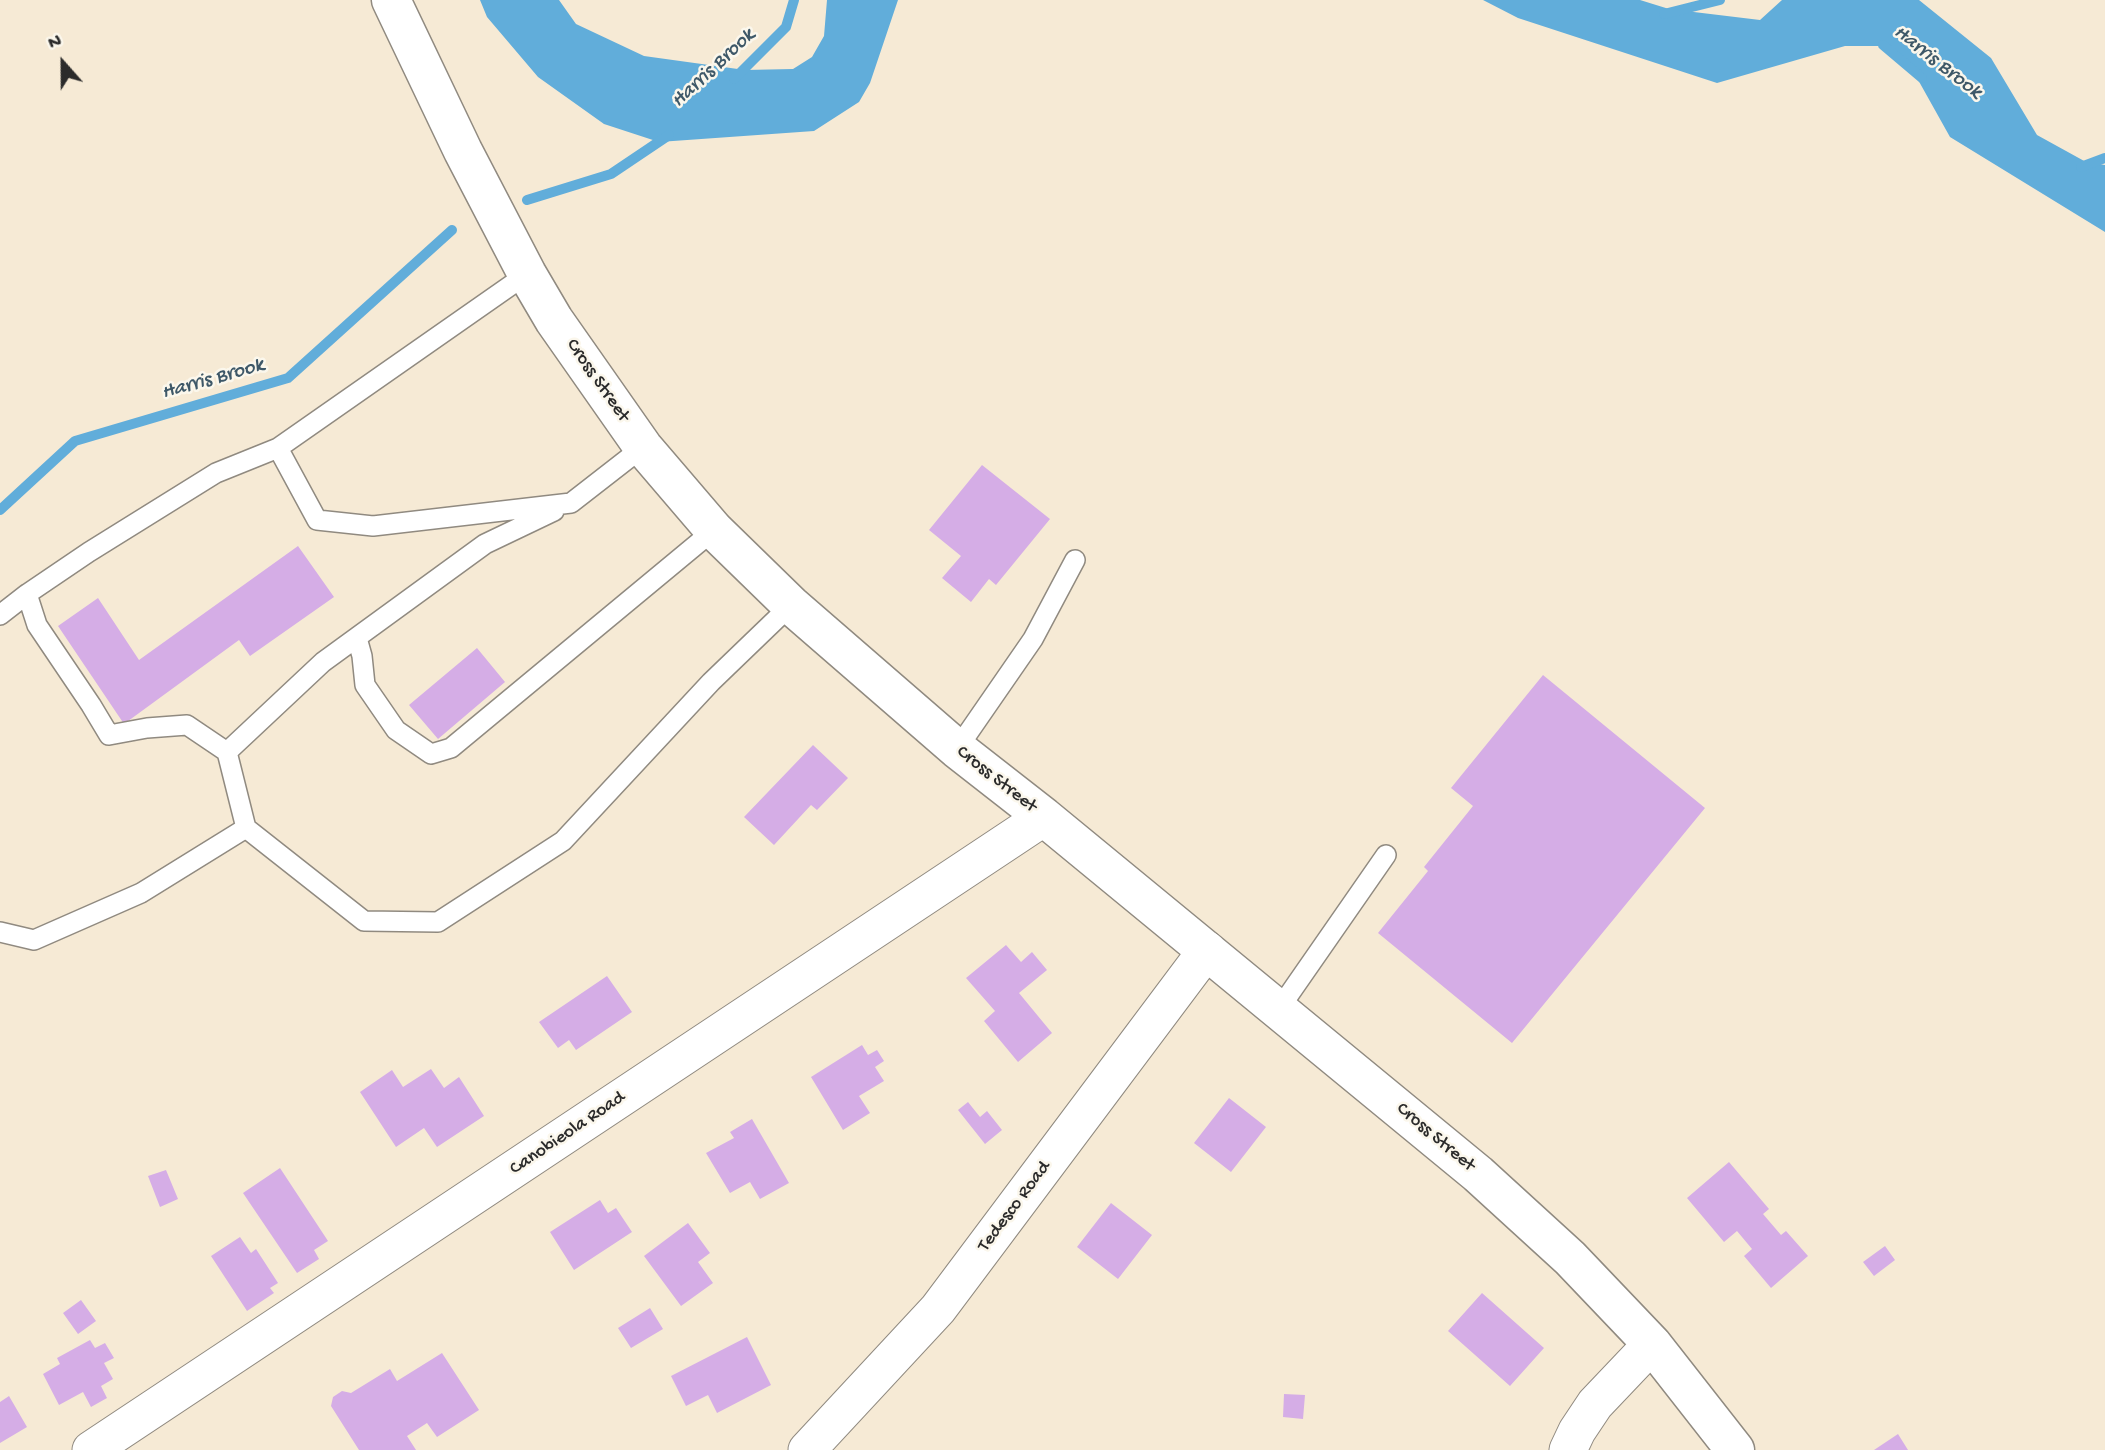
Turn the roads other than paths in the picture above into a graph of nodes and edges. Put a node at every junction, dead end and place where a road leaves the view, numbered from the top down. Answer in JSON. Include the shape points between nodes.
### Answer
{"nodes":[{"id":1,"x":391,"y":0,"type":"edge"},
{"id":2,"x":527,"y":274,"type":"junction"},
{"id":3,"x":643,"y":447,"type":"junction"},
{"id":4,"x":278,"y":448,"type":"junction"},
{"id":5,"x":571,"y":503,"type":"junction"},
{"id":6,"x":715,"y":530,"type":"junction"},
{"id":7,"x":1075,"y":560,"type":"dead end"},
{"id":8,"x":27,"y":594,"type":"junction"},
{"id":9,"x":791,"y":605,"type":"junction"},
{"id":10,"x":0,"y":615,"type":"edge"},
{"id":11,"x":356,"y":638,"type":"junction"},
{"id":12,"x":957,"y":749,"type":"junction"},
{"id":13,"x":227,"y":752,"type":"junction"},
{"id":14,"x":1044,"y":817,"type":"junction"},
{"id":15,"x":246,"y":828,"type":"junction"},
{"id":16,"x":1385,"y":855,"type":"dead end"},
{"id":17,"x":0,"y":932,"type":"edge"},
{"id":18,"x":1207,"y":950,"type":"junction"},
{"id":19,"x":1279,"y":1009,"type":"junction"},
{"id":20,"x":1652,"y":1344,"type":"junction"},
{"id":21,"x":91,"y":1450,"type":"edge"},
{"id":22,"x":807,"y":1450,"type":"edge"},
{"id":23,"x":1568,"y":1450,"type":"edge"},
{"id":24,"x":1735,"y":1450,"type":"edge"}],
"edges":[{"from":1,"to":2,"type":"street","name":"Cross Street"},
{"from":2,"to":3,"type":"street","name":"Cross Street"},
{"from":2,"to":4,"type":"lane"},
{"from":3,"to":5,"type":"lane"},
{"from":3,"to":6,"type":"street","name":"Cross Street"},
{"from":4,"to":5,"type":"lane","via":[[317,520],[373,526]]},
{"from":4,"to":8,"type":"lane","via":[[216,473]]},
{"from":5,"to":11,"type":"lane","via":[[485,544]]},
{"from":6,"to":9,"type":"street","name":"Cross Street"},
{"from":6,"to":11,"type":"lane","via":[[451,748],[431,754],[396,730],[365,685]]},
{"from":7,"to":12,"type":"lane","via":[[1033,639]]},
{"from":8,"to":10,"type":"lane"},
{"from":8,"to":13,"type":"lane","via":[[37,625],[109,735],[187,725]]},
{"from":9,"to":12,"type":"street","name":"Cross Street"},
{"from":9,"to":15,"type":"lane","via":[[711,682],[563,841],[438,922],[364,921]]},
{"from":11,"to":13,"type":"lane","via":[[323,662]]},
{"from":12,"to":14,"type":"street","name":"Cross Street"},
{"from":13,"to":15,"type":"lane"},
{"from":14,"to":18,"type":"street","name":"Cross Street"},
{"from":14,"to":21,"type":"street","name":"Canobieola Road"},
{"from":15,"to":17,"type":"lane","via":[[141,893],[34,940]]},
{"from":16,"to":19,"type":"lane"},
{"from":18,"to":19,"type":"street","name":"Cross Street"},
{"from":18,"to":22,"type":"street","name":"Tedesco Road","via":[[938,1310]]},
{"from":19,"to":20,"type":"street","name":"Cross Street","via":[[1478,1174],[1570,1258]]},
{"from":20,"to":23,"type":"street","via":[[1595,1404]]},
{"from":20,"to":24,"type":"street","name":"Cross Street"}]}
